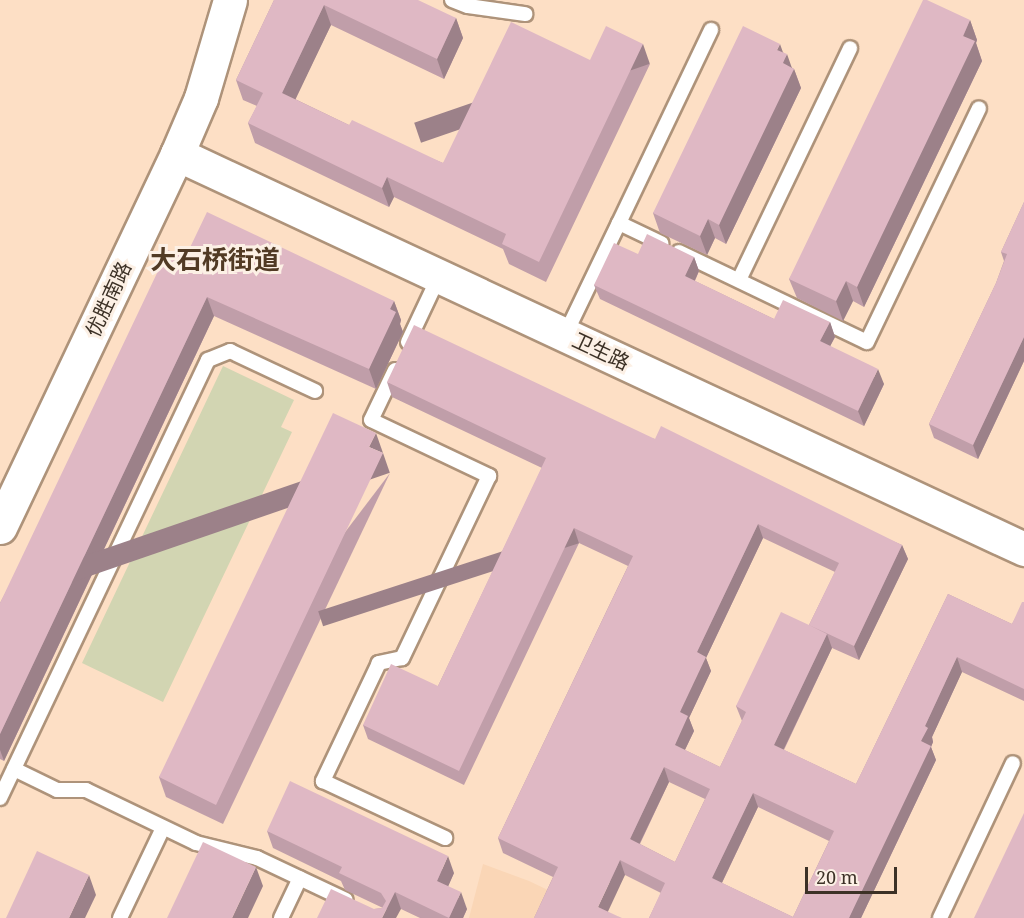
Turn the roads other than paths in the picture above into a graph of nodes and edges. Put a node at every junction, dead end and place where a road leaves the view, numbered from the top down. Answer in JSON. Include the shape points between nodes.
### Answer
{"nodes":[{"id":1,"x":230,"y":0,"type":"edge"},
{"id":2,"x":452,"y":0,"type":"edge"},
{"id":3,"x":525,"y":14,"type":"dead end"},
{"id":4,"x":711,"y":30,"type":"dead end"},
{"id":5,"x":849,"y":48,"type":"dead end"},
{"id":6,"x":979,"y":108,"type":"dead end"},
{"id":7,"x":177,"y":154,"type":"junction"},
{"id":8,"x":619,"y":223,"type":"junction"},
{"id":9,"x":439,"y":276,"type":"junction"},
{"id":10,"x":739,"y":280,"type":"junction"},
{"id":11,"x":565,"y":335,"type":"junction"},
{"id":12,"x":315,"y":391,"type":"dead end"},
{"id":13,"x":0,"y":526,"type":"edge"},
{"id":14,"x":1024,"y":549,"type":"edge"},
{"id":15,"x":1013,"y":763,"type":"dead end"},
{"id":16,"x":14,"y":769,"type":"junction"},
{"id":17,"x":0,"y":797,"type":"edge"},
{"id":18,"x":163,"y":828,"type":"junction"},
{"id":19,"x":445,"y":838,"type":"dead end"},
{"id":20,"x":300,"y":878,"type":"junction"},
{"id":21,"x":362,"y":908,"type":"edge"},
{"id":22,"x":120,"y":918,"type":"edge"},
{"id":23,"x":281,"y":918,"type":"edge"},
{"id":24,"x":940,"y":918,"type":"edge"}],
"edges":[{"from":1,"to":7,"type":"street","name":"优胜南路","via":[[201,98]]},
{"from":2,"to":3,"type":"lane"},
{"from":4,"to":8,"type":"lane"},
{"from":5,"to":10,"type":"lane"},
{"from":6,"to":10,"type":"lane","via":[[867,342]]},
{"from":7,"to":9,"type":"street","name":"卫生路"},
{"from":7,"to":13,"type":"street","name":"优胜南路"},
{"from":8,"to":10,"type":"lane"},
{"from":8,"to":11,"type":"lane"},
{"from":9,"to":11,"type":"street","name":"卫生路"},
{"from":9,"to":19,"type":"lane","via":[[371,420],[489,476],[402,658],[379,663],[323,781]]},
{"from":11,"to":14,"type":"street","name":"卫生路"},
{"from":12,"to":16,"type":"lane","via":[[230,351],[208,360]]},
{"from":15,"to":24,"type":"lane"},
{"from":16,"to":17,"type":"lane"},
{"from":16,"to":18,"type":"lane","via":[[57,790],[86,790]]},
{"from":18,"to":20,"type":"lane","via":[[196,843],[257,858]]},
{"from":18,"to":22,"type":"lane"},
{"from":20,"to":21,"type":"lane"},
{"from":20,"to":23,"type":"lane"}]}
